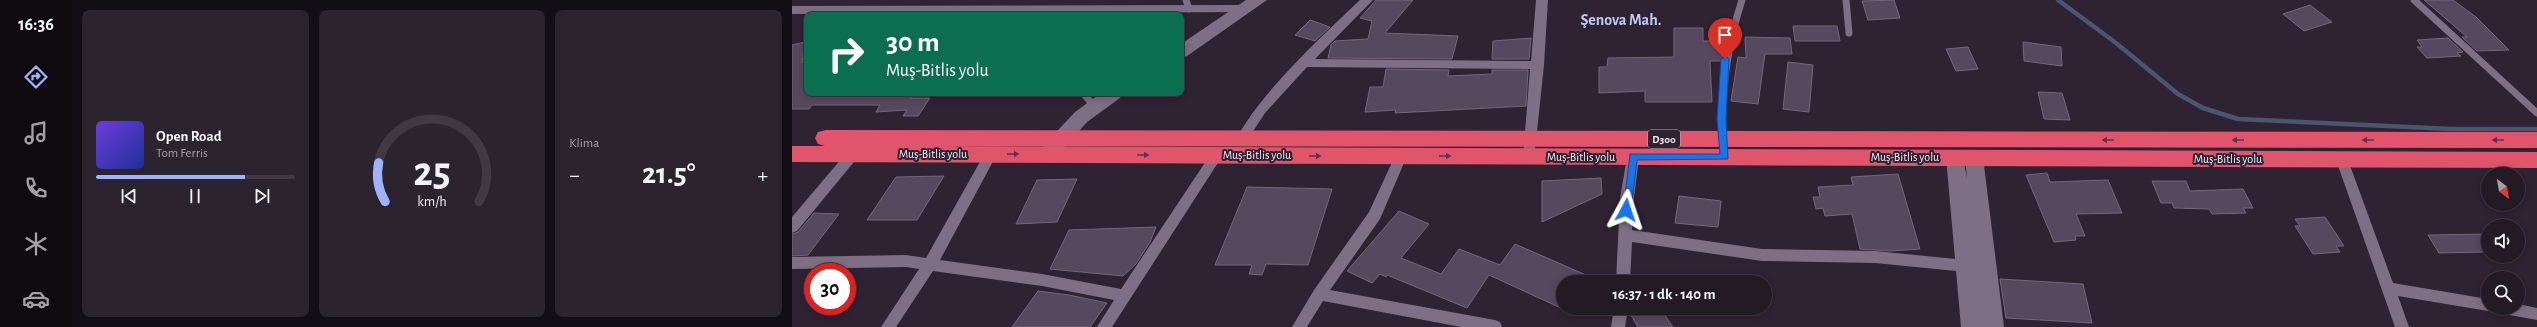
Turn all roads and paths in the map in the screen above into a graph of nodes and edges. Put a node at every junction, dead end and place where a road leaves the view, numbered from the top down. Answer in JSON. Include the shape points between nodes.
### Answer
{"nodes":[{"id":1,"x":1259,"y":0,"type":"edge"},
{"id":2,"x":1367,"y":0,"type":"edge"},
{"id":3,"x":1542,"y":0,"type":"edge"},
{"id":4,"x":1742,"y":0,"type":"edge"},
{"id":5,"x":1846,"y":0,"type":"edge"},
{"id":6,"x":2414,"y":0,"type":"edge"},
{"id":7,"x":1188,"y":4,"type":"edge"},
{"id":8,"x":963,"y":5,"type":"edge"},
{"id":9,"x":1242,"y":9,"type":"junction"},
{"id":10,"x":792,"y":10,"type":"edge"},
{"id":11,"x":1013,"y":12,"type":"edge"},
{"id":12,"x":1848,"y":32,"type":"dead end"},
{"id":13,"x":1184,"y":50,"type":"edge"},
{"id":14,"x":1304,"y":63,"type":"junction"},
{"id":15,"x":1538,"y":65,"type":"junction"},
{"id":16,"x":1103,"y":96,"type":"edge"},
{"id":17,"x":1089,"y":100,"type":"edge"},
{"id":18,"x":2537,"y":113,"type":"edge"},
{"id":19,"x":792,"y":138,"type":"edge"},
{"id":20,"x":1242,"y":139,"type":"junction"},
{"id":21,"x":2537,"y":140,"type":"edge"},
{"id":22,"x":1054,"y":147,"type":"junction"},
{"id":23,"x":1530,"y":148,"type":"junction"},
{"id":24,"x":1667,"y":148,"type":"junction"},
{"id":25,"x":1724,"y":148,"type":"junction"},
{"id":26,"x":792,"y":154,"type":"edge"},
{"id":27,"x":853,"y":154,"type":"junction"},
{"id":28,"x":991,"y":154,"type":"junction"},
{"id":29,"x":1217,"y":155,"type":"junction"},
{"id":30,"x":1400,"y":156,"type":"junction"},
{"id":31,"x":1633,"y":157,"type":"junction"},
{"id":32,"x":1964,"y":157,"type":"junction"},
{"id":33,"x":2342,"y":160,"type":"junction"},
{"id":34,"x":2537,"y":160,"type":"edge"},
{"id":35,"x":792,"y":227,"type":"edge"},
{"id":36,"x":1625,"y":235,"type":"junction"},
{"id":37,"x":792,"y":263,"type":"edge"},
{"id":38,"x":930,"y":264,"type":"junction"},
{"id":39,"x":1966,"y":266,"type":"junction"},
{"id":40,"x":1623,"y":275,"type":"edge"},
{"id":41,"x":2388,"y":288,"type":"junction"},
{"id":42,"x":1319,"y":294,"type":"junction"},
{"id":43,"x":1124,"y":296,"type":"junction"},
{"id":44,"x":2481,"y":304,"type":"edge"},
{"id":45,"x":2525,"y":312,"type":"edge"},
{"id":46,"x":2537,"y":314,"type":"edge"},
{"id":47,"x":1620,"y":315,"type":"edge"},
{"id":48,"x":888,"y":327,"type":"edge"},
{"id":49,"x":1104,"y":327,"type":"edge"},
{"id":50,"x":1299,"y":327,"type":"edge"},
{"id":51,"x":1494,"y":327,"type":"edge"},
{"id":52,"x":1618,"y":327,"type":"edge"},
{"id":53,"x":1972,"y":327,"type":"edge"},
{"id":54,"x":1993,"y":327,"type":"edge"},
{"id":55,"x":2402,"y":327,"type":"edge"}],
"edges":[{"from":1,"to":9,"type":"street"},
{"from":2,"to":14,"type":"street"},
{"from":3,"to":15,"type":"street"},
{"from":4,"to":25,"type":"lane","via":[[1728,40],[1725,59],[1722,99]]},
{"from":5,"to":12,"type":"lane"},
{"from":6,"to":18,"type":"lane"},
{"from":7,"to":9,"type":"street"},
{"from":7,"to":11,"type":"street"},
{"from":8,"to":10,"type":"street"},
{"from":8,"to":11,"type":"street"},
{"from":9,"to":13,"type":"street"},
{"from":14,"to":15,"type":"street"},
{"from":14,"to":20,"type":"street","via":[[1255,118]]},
{"from":15,"to":23,"type":"street"},
{"from":16,"to":17,"type":"street"},
{"from":17,"to":22,"type":"street"},
{"from":19,"to":22,"type":"highway","name":"Muş-Bitlis yolu","number":"D300"},
{"from":20,"to":22,"type":"highway","name":"Muş-Bitlis yolu","number":"D300"},
{"from":20,"to":23,"type":"highway","name":"Muş-Bitlis yolu","number":"D300"},
{"from":21,"to":25,"type":"highway","name":"Muş-Bitlis yolu","number":"D300","one_way":true},
{"from":28,"to":22,"type":"highway","name":"Muş-Bitlis yolu","number":"D300","one_way":true},
{"from":22,"to":29,"type":"highway","name":"Muş-Bitlis yolu","number":"D300","one_way":true},
{"from":23,"to":24,"type":"highway","name":"Muş-Bitlis yolu","number":"D300"},
{"from":30,"to":23,"type":"highway","name":"Muş-Bitlis yolu","number":"D300","one_way":true},
{"from":23,"to":31,"type":"highway","name":"Muş-Bitlis yolu","number":"D300"},
{"from":24,"to":25,"type":"highway","name":"Muş-Bitlis yolu","number":"D300"},
{"from":24,"to":31,"type":"highway","name":"Muş-Bitlis yolu","number":"D300"},
{"from":25,"to":32,"type":"highway","name":"Muş-Bitlis yolu","number":"D300"},
{"from":26,"to":27,"type":"highway","name":"Muş-Bitlis yolu","number":"D300"},
{"from":27,"to":28,"type":"highway","name":"Muş-Bitlis yolu","number":"D300"},
{"from":27,"to":35,"type":"street"},
{"from":28,"to":38,"type":"street"},
{"from":29,"to":30,"type":"highway","name":"Muş-Bitlis yolu","number":"D300","one_way":true},
{"from":29,"to":43,"type":"street"},
{"from":30,"to":42,"type":"street","via":[[1375,215]]},
{"from":31,"to":36,"type":"street"},
{"from":32,"to":33,"type":"highway","name":"Muş-Bitlis yolu","number":"D300"},
{"from":32,"to":39,"type":"street"},
{"from":32,"to":54,"type":"street"},
{"from":33,"to":34,"type":"highway","name":"Muş-Bitlis yolu","number":"D300"},
{"from":33,"to":41,"type":"street"},
{"from":36,"to":39,"type":"street","via":[[1762,255],[1875,257]]},
{"from":36,"to":40,"type":"street"},
{"from":37,"to":38,"type":"street","via":[[906,260]]},
{"from":38,"to":43,"type":"street","via":[[1042,280]]},
{"from":38,"to":48,"type":"street"},
{"from":39,"to":53,"type":"street"},
{"from":41,"to":44,"type":"street"},
{"from":41,"to":55,"type":"street"},
{"from":42,"to":50,"type":"street"},
{"from":42,"to":51,"type":"street"},
{"from":43,"to":49,"type":"street"},
{"from":45,"to":46,"type":"street"},
{"from":47,"to":52,"type":"street"}]}
